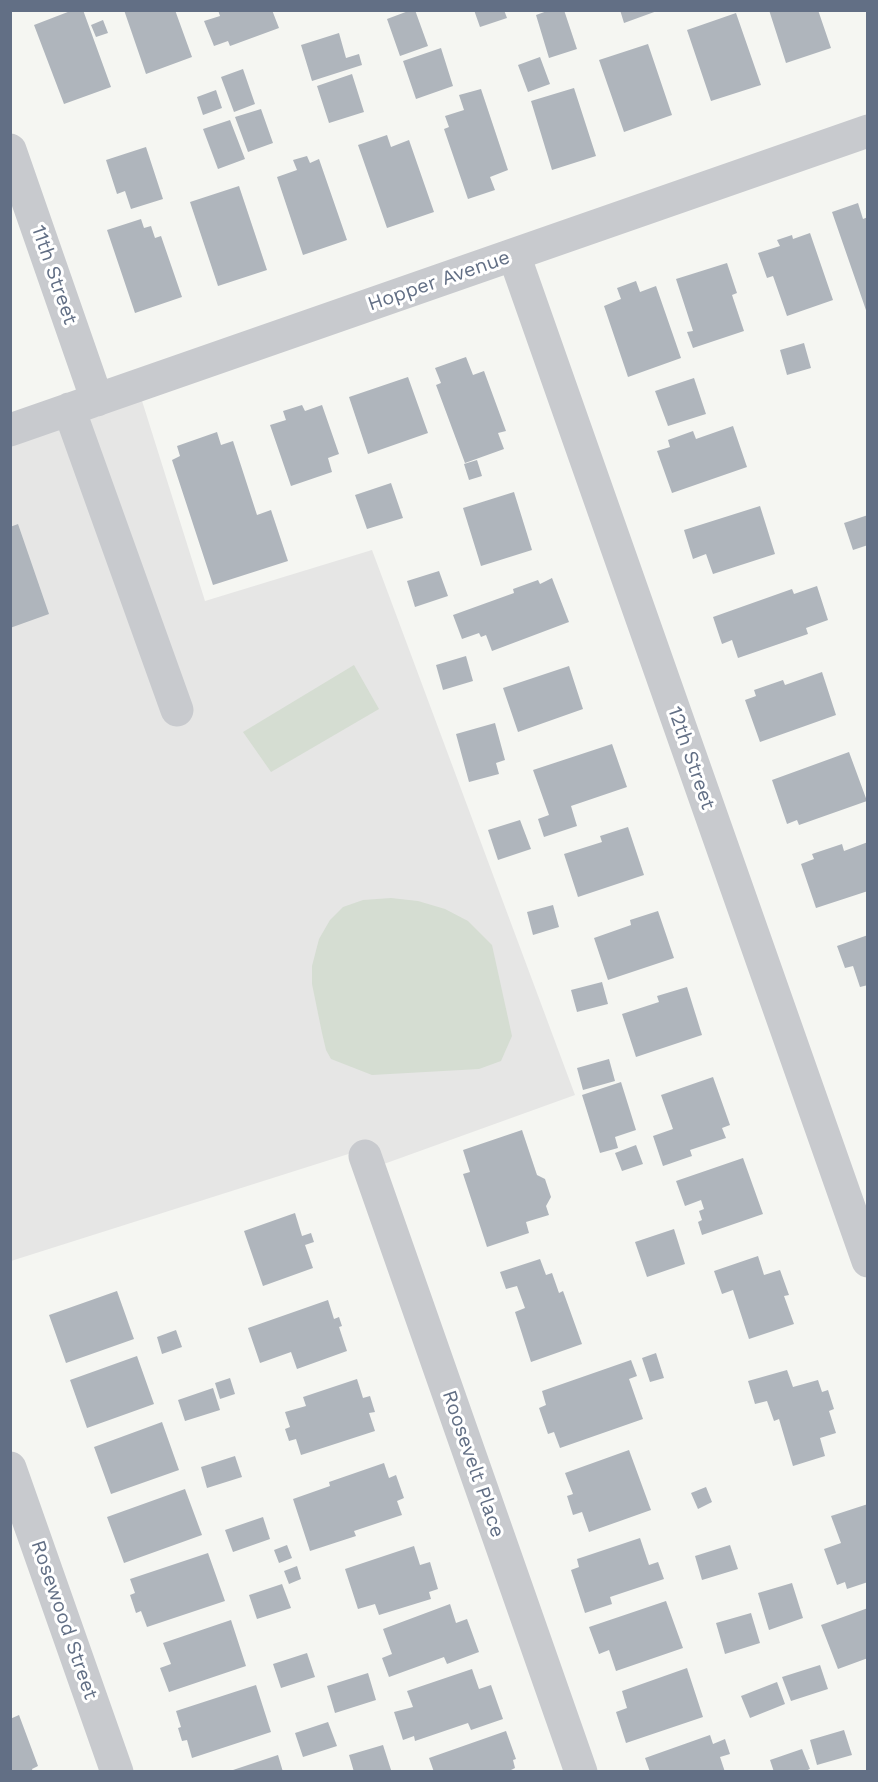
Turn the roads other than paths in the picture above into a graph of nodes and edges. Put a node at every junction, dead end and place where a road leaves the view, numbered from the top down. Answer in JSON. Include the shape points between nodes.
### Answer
{"nodes":[{"id":1,"x":867,"y":131,"type":"edge"},
{"id":2,"x":10,"y":150,"type":"edge"},
{"id":3,"x":514,"y":255,"type":"junction"},
{"id":4,"x":83,"y":404,"type":"junction"},
{"id":5,"x":10,"y":430,"type":"edge"},
{"id":6,"x":177,"y":710,"type":"dead end"},
{"id":7,"x":365,"y":1156,"type":"dead end"},
{"id":8,"x":867,"y":1261,"type":"edge"},
{"id":9,"x":10,"y":1467,"type":"edge"},
{"id":10,"x":117,"y":1772,"type":"edge"},
{"id":11,"x":581,"y":1772,"type":"edge"}],
"edges":[{"from":1,"to":3,"type":"street","name":"Hopper Avenue"},
{"from":2,"to":4,"type":"street","name":"11th Street"},
{"from":3,"to":4,"type":"street","name":"Hopper Avenue"},
{"from":3,"to":8,"type":"street","name":"12th Street"},
{"from":4,"to":5,"type":"street","name":"Hopper Avenue"},
{"from":4,"to":6,"type":"street","name":"11th Street"},
{"from":7,"to":11,"type":"street","name":"Roosevelt Place"},
{"from":9,"to":10,"type":"street","name":"Rosewood Street"}]}
